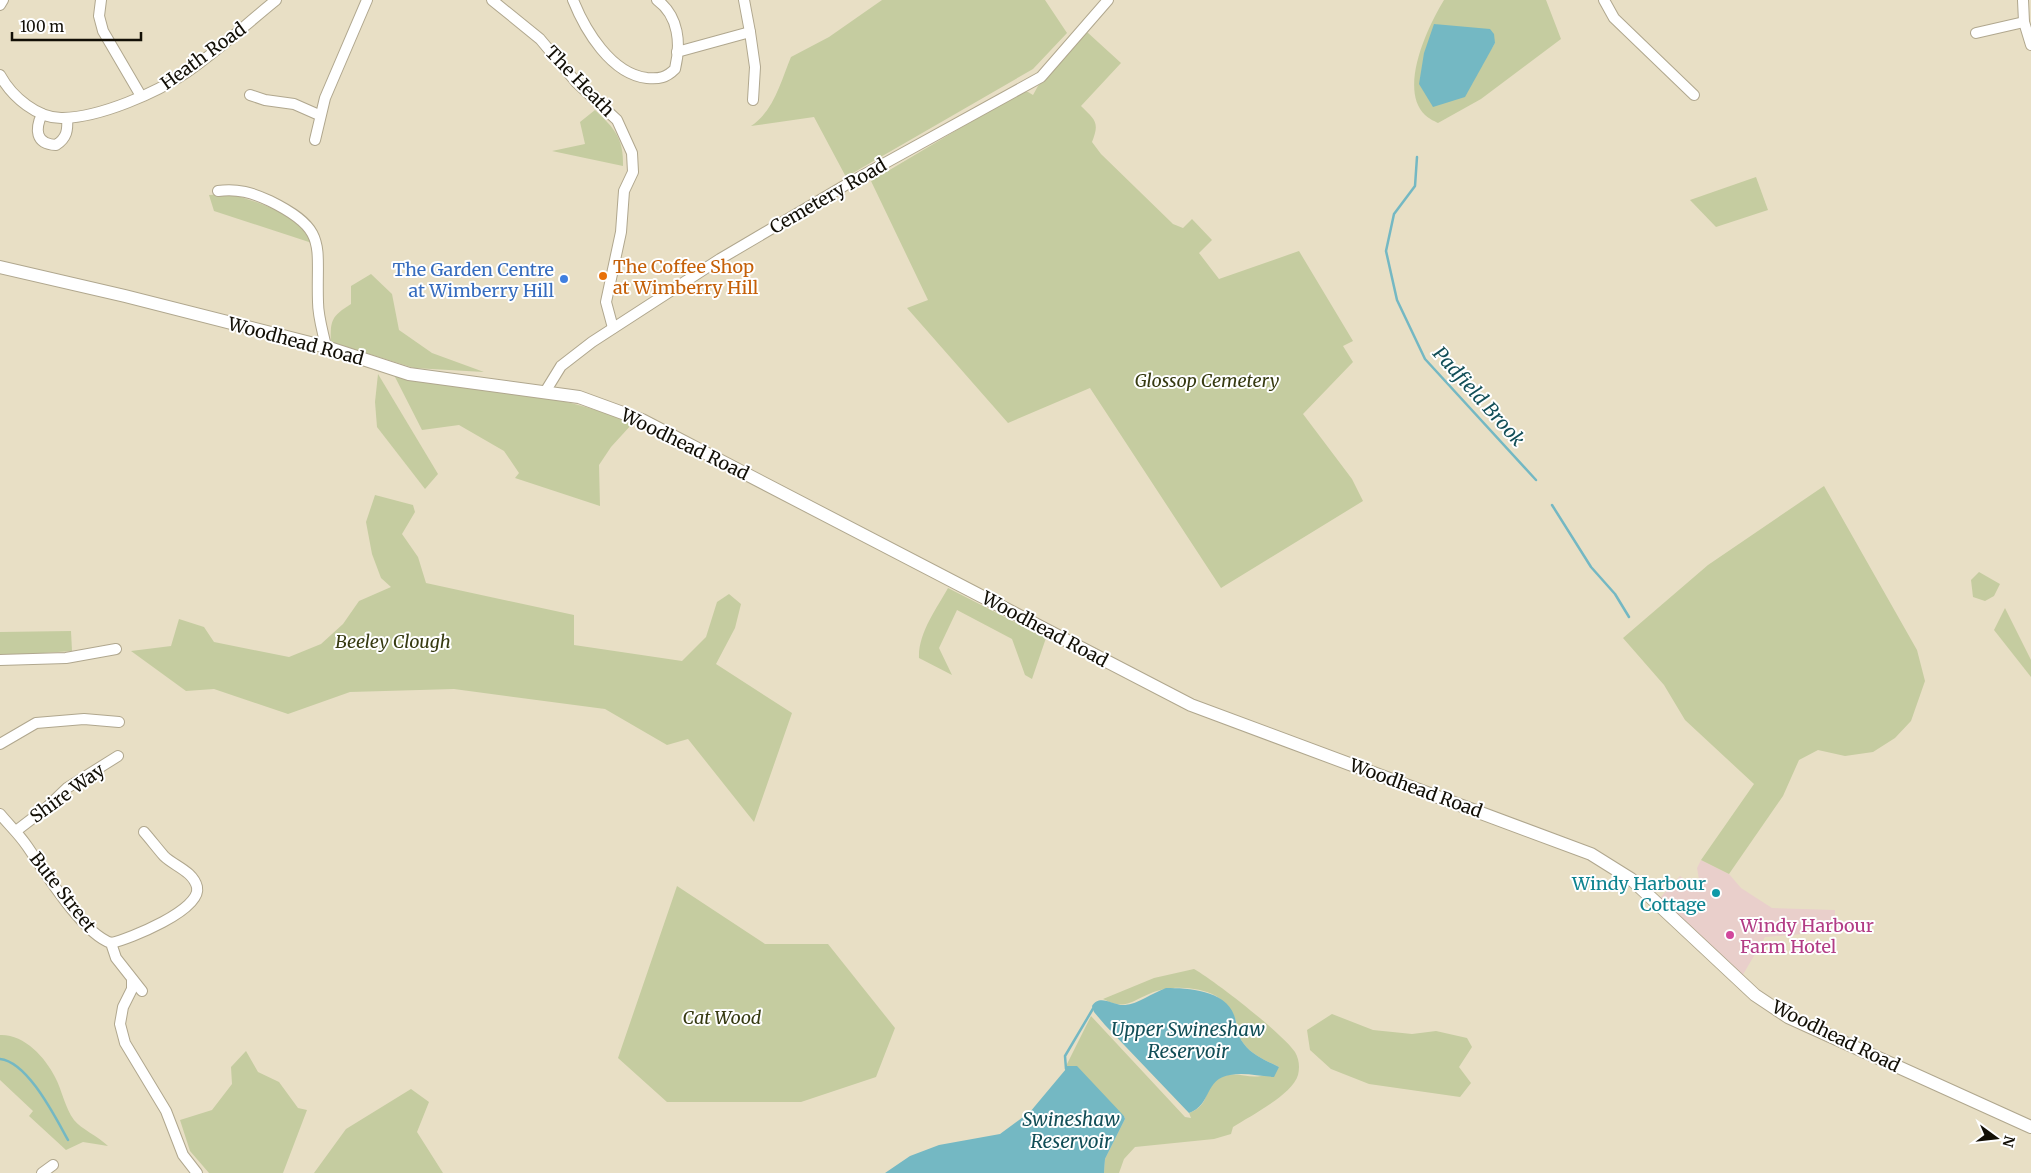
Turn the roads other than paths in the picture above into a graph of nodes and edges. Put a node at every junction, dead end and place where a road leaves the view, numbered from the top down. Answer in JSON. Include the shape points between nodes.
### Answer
{"nodes":[{"id":1,"x":3,"y":0,"type":"edge"},
{"id":2,"x":102,"y":0,"type":"edge"},
{"id":3,"x":276,"y":0,"type":"edge"},
{"id":4,"x":366,"y":0,"type":"edge"},
{"id":5,"x":492,"y":0,"type":"edge"},
{"id":6,"x":573,"y":0,"type":"edge"},
{"id":7,"x":657,"y":0,"type":"edge"},
{"id":8,"x":744,"y":0,"type":"edge"},
{"id":9,"x":1108,"y":0,"type":"edge"},
{"id":10,"x":1604,"y":0,"type":"edge"},
{"id":11,"x":2023,"y":0,"type":"edge"},
{"id":12,"x":0,"y":5,"type":"edge"},
{"id":13,"x":2024,"y":22,"type":"junction"},
{"id":14,"x":750,"y":32,"type":"junction"},
{"id":15,"x":1976,"y":34,"type":"dead end"},
{"id":16,"x":2031,"y":45,"type":"edge"},
{"id":17,"x":677,"y":52,"type":"junction"},
{"id":18,"x":0,"y":75,"type":"edge"},
{"id":19,"x":250,"y":95,"type":"dead end"},
{"id":20,"x":1694,"y":95,"type":"dead end"},
{"id":21,"x":141,"y":96,"type":"junction"},
{"id":22,"x":753,"y":100,"type":"dead end"},
{"id":23,"x":42,"y":114,"type":"junction"},
{"id":24,"x":319,"y":115,"type":"junction"},
{"id":25,"x":67,"y":118,"type":"junction"},
{"id":26,"x":314,"y":140,"type":"dead end"},
{"id":27,"x":218,"y":191,"type":"dead end"},
{"id":28,"x":0,"y":267,"type":"edge"},
{"id":29,"x":613,"y":328,"type":"junction"},
{"id":30,"x":326,"y":347,"type":"junction"},
{"id":31,"x":545,"y":392,"type":"junction"},
{"id":32,"x":116,"y":649,"type":"dead end"},
{"id":33,"x":0,"y":660,"type":"edge"},
{"id":34,"x":118,"y":722,"type":"dead end"},
{"id":35,"x":0,"y":744,"type":"edge"},
{"id":36,"x":118,"y":756,"type":"dead end"},
{"id":37,"x":0,"y":814,"type":"edge"},
{"id":38,"x":16,"y":831,"type":"junction"},
{"id":39,"x":144,"y":832,"type":"dead end"},
{"id":40,"x":111,"y":943,"type":"junction"},
{"id":41,"x":132,"y":980,"type":"junction"},
{"id":42,"x":142,"y":991,"type":"dead end"},
{"id":43,"x":2031,"y":1127,"type":"edge"},
{"id":44,"x":53,"y":1165,"type":"dead end"},
{"id":45,"x":42,"y":1173,"type":"edge"},
{"id":46,"x":197,"y":1173,"type":"edge"}],
"edges":[{"from":1,"to":12,"type":"street"},
{"from":2,"to":21,"type":"street","via":[[99,16],[103,31]]},
{"from":3,"to":21,"type":"street","name":"Heath Road","via":[[185,73]]},
{"from":4,"to":24,"type":"street"},
{"from":5,"to":29,"type":"street","name":"The Heath","via":[[540,39],[576,82],[617,120],[632,153],[633,172],[624,191],[621,232],[606,302]]},
{"from":6,"to":17,"type":"street","via":[[595,41],[633,75],[664,78],[675,69]]},
{"from":7,"to":17,"type":"street","via":[[673,17]]},
{"from":8,"to":14,"type":"street"},
{"from":9,"to":29,"type":"street","name":"Cemetery Road","via":[[1041,77],[729,254]]},
{"from":10,"to":20,"type":"street","via":[[1614,18]]},
{"from":11,"to":13,"type":"street"},
{"from":13,"to":15,"type":"street"},
{"from":13,"to":16,"type":"street"},
{"from":14,"to":17,"type":"street"},
{"from":14,"to":22,"type":"street","via":[[755,67]]},
{"from":18,"to":23,"type":"street","name":"Heath Road","via":[[16,95]]},
{"from":19,"to":24,"type":"street","via":[[294,104]]},
{"from":21,"to":25,"type":"street","name":"Heath Road","via":[[117,107]]},
{"from":23,"to":25,"type":"street","name":"Heath Road"},
{"from":23,"to":25,"type":"street","via":[[37,134],[50,145],[56,145],[65,137]]},
{"from":24,"to":26,"type":"street"},
{"from":27,"to":30,"type":"street","via":[[248,192],[280,206],[305,223],[318,247],[318,304]]},
{"from":28,"to":30,"type":"main road","name":"Woodhead Road"},
{"from":29,"to":31,"type":"street","name":"Cemetery Road","via":[[561,366]]},
{"from":30,"to":31,"type":"main road","name":"Woodhead Road","via":[[409,374]]},
{"from":31,"to":43,"type":"main road","name":"Woodhead Road","via":[[578,397],[642,420],[1204,711],[1590,854],[1630,879],[1755,995],[1788,1017]]},
{"from":32,"to":33,"type":"street","via":[[66,658]]},
{"from":34,"to":35,"type":"street","via":[[36,723]]},
{"from":36,"to":38,"type":"street","name":"Shire Way","via":[[67,788]]},
{"from":37,"to":38,"type":"street","name":"Bute Street"},
{"from":38,"to":40,"type":"street","name":"Bute Street","via":[[86,925],[100,939]]},
{"from":39,"to":40,"type":"street","via":[[191,878],[197,887],[197,896],[156,926]]},
{"from":40,"to":41,"type":"street","name":"Bute Street","via":[[116,958]]},
{"from":41,"to":42,"type":"street","name":"Bute Street"},
{"from":41,"to":46,"type":"street","via":[[132,990],[120,1024],[126,1043],[166,1111],[183,1155]]},
{"from":44,"to":45,"type":"street"}]}
